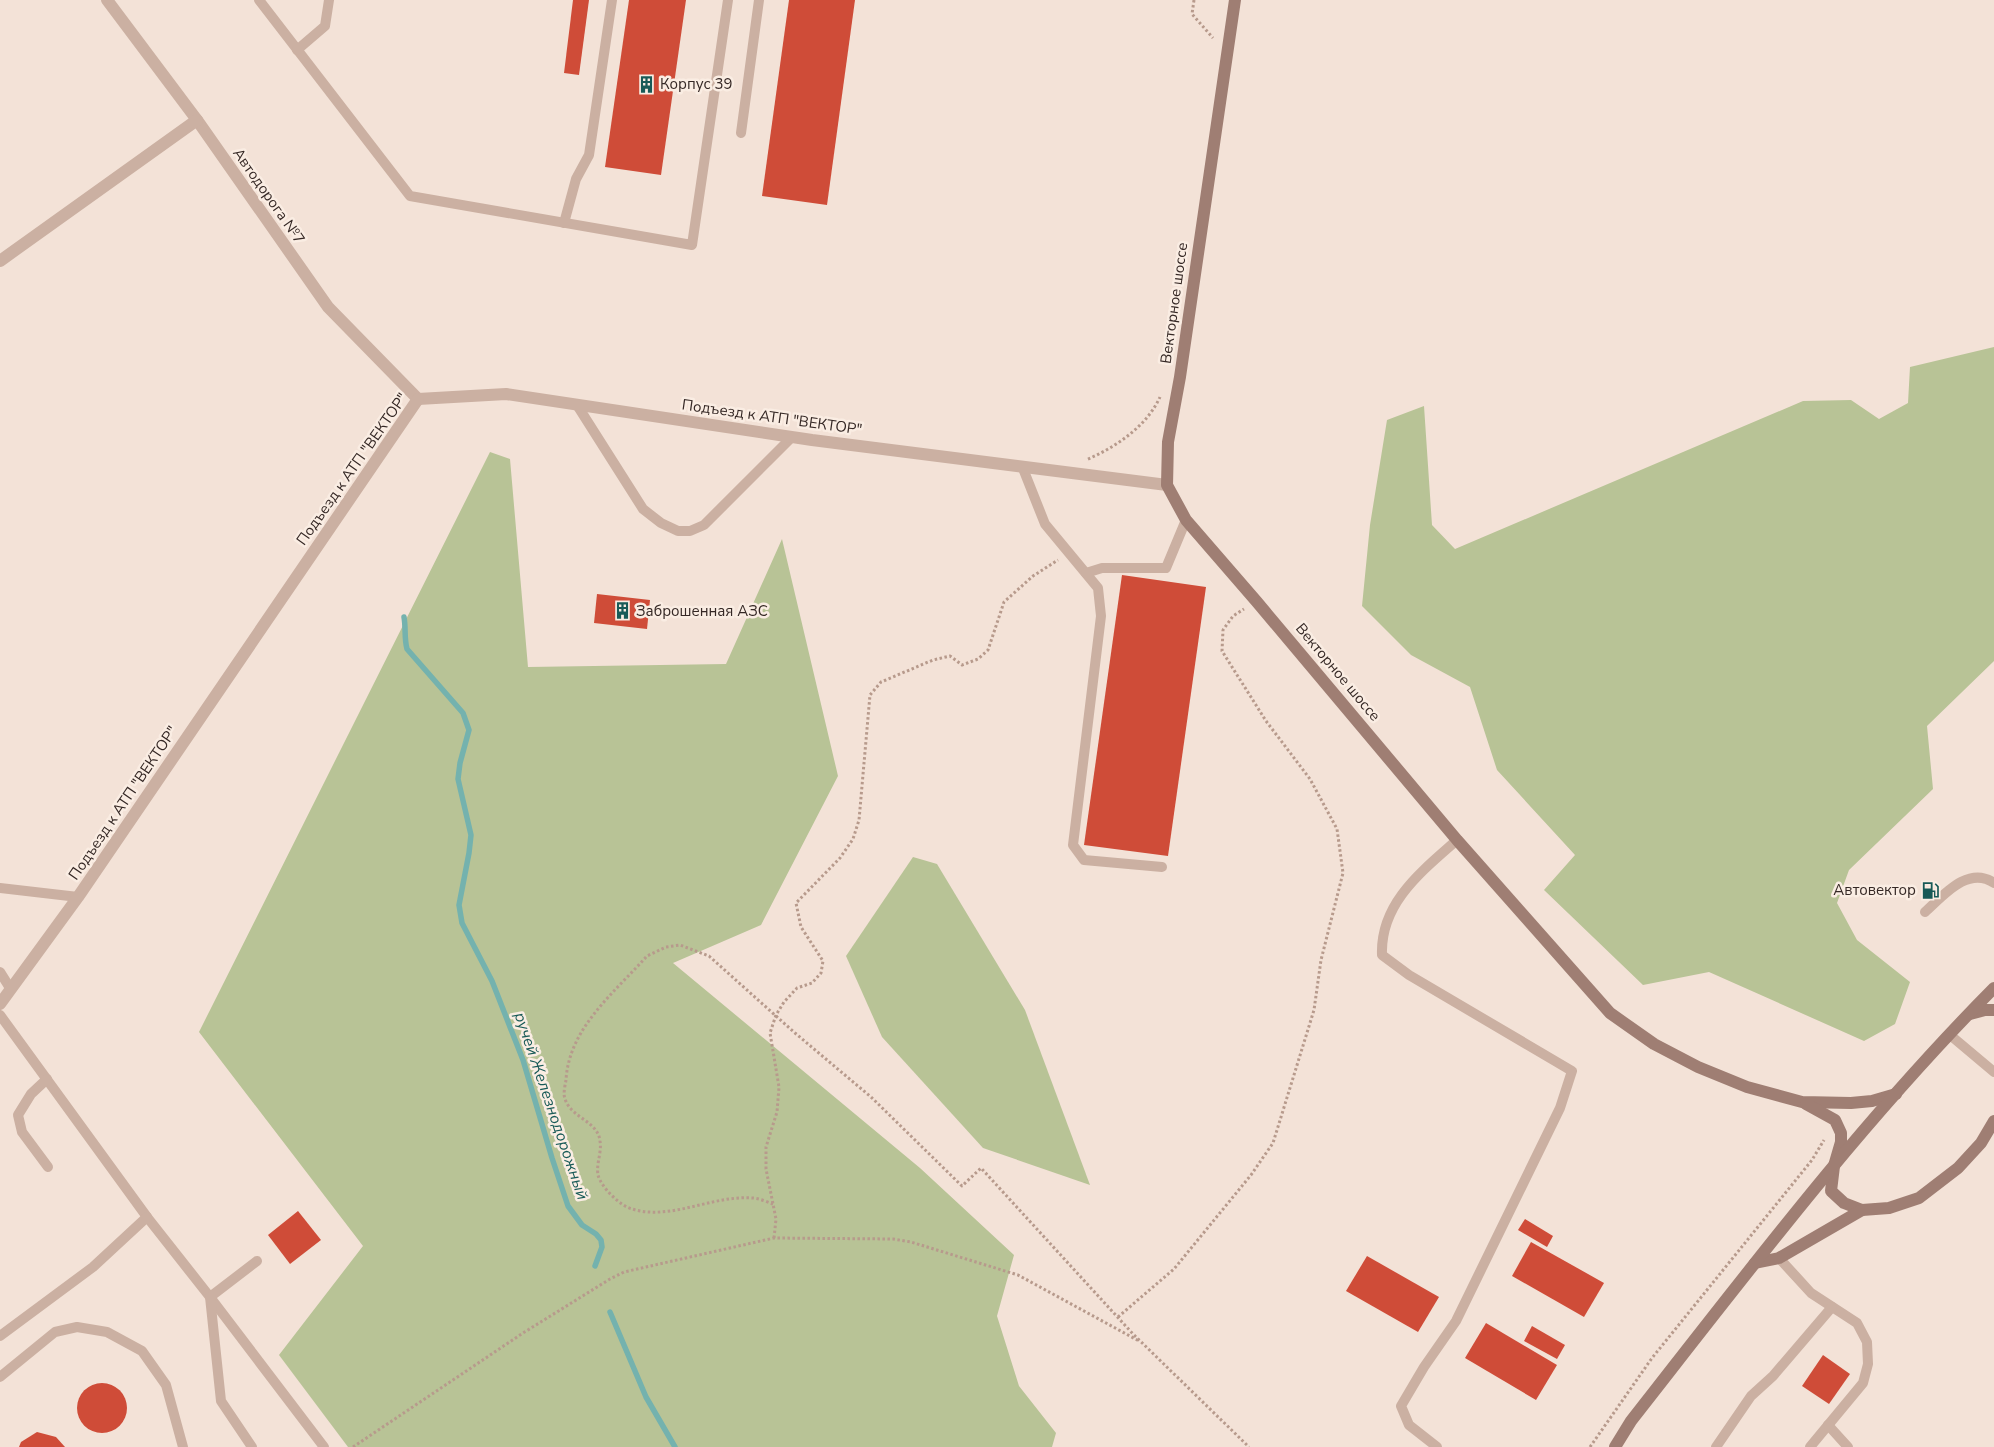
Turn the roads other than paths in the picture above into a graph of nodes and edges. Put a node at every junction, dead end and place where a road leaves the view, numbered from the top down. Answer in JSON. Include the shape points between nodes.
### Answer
{"nodes":[{"id":1,"x":107,"y":0,"type":"edge"},
{"id":2,"x":259,"y":0,"type":"edge"},
{"id":3,"x":329,"y":0,"type":"edge"},
{"id":4,"x":612,"y":0,"type":"edge"},
{"id":5,"x":728,"y":0,"type":"edge"},
{"id":6,"x":759,"y":0,"type":"edge"},
{"id":7,"x":1235,"y":0,"type":"edge"},
{"id":8,"x":297,"y":50,"type":"junction"},
{"id":9,"x":197,"y":120,"type":"junction"},
{"id":10,"x":741,"y":133,"type":"dead end"},
{"id":11,"x":564,"y":223,"type":"junction"},
{"id":12,"x":0,"y":261,"type":"edge"},
{"id":13,"x":418,"y":399,"type":"junction"},
{"id":14,"x":577,"y":405,"type":"junction"},
{"id":15,"x":792,"y":437,"type":"junction"},
{"id":16,"x":1022,"y":466,"type":"junction"},
{"id":17,"x":1167,"y":485,"type":"junction"},
{"id":18,"x":1186,"y":520,"type":"junction"},
{"id":19,"x":1086,"y":573,"type":"junction"},
{"id":20,"x":1457,"y":840,"type":"junction"},
{"id":21,"x":1162,"y":867,"type":"dead end"},
{"id":22,"x":1994,"y":883,"type":"edge"},
{"id":23,"x":0,"y":888,"type":"edge"},
{"id":24,"x":78,"y":897,"type":"junction"},
{"id":25,"x":1925,"y":912,"type":"dead end"},
{"id":26,"x":0,"y":972,"type":"edge"},
{"id":27,"x":10,"y":988,"type":"junction"},
{"id":28,"x":1994,"y":988,"type":"edge"},
{"id":29,"x":0,"y":1004,"type":"edge"},
{"id":30,"x":1994,"y":1010,"type":"edge"},
{"id":31,"x":1969,"y":1014,"type":"junction"},
{"id":32,"x":0,"y":1015,"type":"edge"},
{"id":33,"x":1950,"y":1035,"type":"junction"},
{"id":34,"x":1994,"y":1072,"type":"edge"},
{"id":35,"x":47,"y":1079,"type":"junction"},
{"id":36,"x":1896,"y":1094,"type":"junction"},
{"id":37,"x":1802,"y":1102,"type":"junction"},
{"id":38,"x":1994,"y":1120,"type":"edge"},
{"id":39,"x":1834,"y":1166,"type":"junction"},
{"id":40,"x":48,"y":1167,"type":"dead end"},
{"id":41,"x":1862,"y":1210,"type":"junction"},
{"id":42,"x":147,"y":1217,"type":"junction"},
{"id":43,"x":1779,"y":1258,"type":"junction"},
{"id":44,"x":256,"y":1260,"type":"dead end"},
{"id":45,"x":1755,"y":1263,"type":"junction"},
{"id":46,"x":210,"y":1297,"type":"junction"},
{"id":47,"x":1832,"y":1307,"type":"junction"},
{"id":48,"x":0,"y":1336,"type":"edge"},
{"id":49,"x":0,"y":1377,"type":"edge"},
{"id":50,"x":1828,"y":1425,"type":"junction"},
{"id":51,"x":183,"y":1447,"type":"edge"},
{"id":52,"x":252,"y":1447,"type":"edge"},
{"id":53,"x":324,"y":1447,"type":"edge"},
{"id":54,"x":1437,"y":1447,"type":"edge"},
{"id":55,"x":1615,"y":1447,"type":"edge"},
{"id":56,"x":1716,"y":1447,"type":"edge"},
{"id":57,"x":1810,"y":1447,"type":"edge"},
{"id":58,"x":1848,"y":1447,"type":"edge"}],
"edges":[{"from":1,"to":9,"type":"street","name":"Автодорога №7"},
{"from":2,"to":8,"type":"lane"},
{"from":3,"to":8,"type":"lane","via":[[325,26]]},
{"from":4,"to":11,"type":"lane","via":[[589,155],[576,180]]},
{"from":5,"to":11,"type":"lane","via":[[692,245]]},
{"from":6,"to":10,"type":"lane"},
{"from":7,"to":17,"type":"main road","name":"Векторное шоссе","via":[[1168,442]]},
{"from":8,"to":11,"type":"lane","via":[[410,196]]},
{"from":9,"to":12,"type":"street"},
{"from":9,"to":13,"type":"street","name":"Автодорога №7","via":[[328,307]]},
{"from":13,"to":14,"type":"street","name":"Подъезд к АТП \"ВЕКТОР\"","via":[[506,394]]},
{"from":13,"to":24,"type":"street","name":"Подъезд к АТП \"ВЕКТОР\""},
{"from":14,"to":15,"type":"street","name":"Подъезд к АТП \"ВЕКТОР\""},
{"from":14,"to":15,"type":"lane","via":[[642,509],[678,531],[690,531],[704,525]]},
{"from":15,"to":16,"type":"street","name":"Подъезд к АТП \"ВЕКТОР\""},
{"from":16,"to":17,"type":"street","name":"Подъезд к АТП \"ВЕКТОР\""},
{"from":16,"to":19,"type":"lane","via":[[1045,524]]},
{"from":17,"to":18,"type":"main road","name":"Векторное шоссе"},
{"from":18,"to":19,"type":"lane","via":[[1166,568],[1102,568]]},
{"from":18,"to":20,"type":"main road","name":"Векторное шоссе"},
{"from":19,"to":21,"type":"lane","via":[[1098,588],[1101,616],[1073,845],[1084,860]]},
{"from":20,"to":37,"type":"main road","name":"Векторное шоссе","via":[[1610,1013],[1654,1044],[1698,1067],[1747,1087]]},
{"from":20,"to":54,"type":"lane","via":[[1412,880],[1394,904],[1381,938],[1382,954],[1409,975],[1572,1071],[1560,1108],[1456,1321],[1401,1406],[1409,1425]]},
{"from":22,"to":25,"type":"lane","via":[[1987,878],[1969,878],[1953,886]]},
{"from":23,"to":24,"type":"lane"},
{"from":24,"to":27,"type":"street","name":"Подъезд к АТП \"ВЕКТОР\""},
{"from":26,"to":27,"type":"lane"},
{"from":27,"to":29,"type":"street","name":"Подъезд к АТП \"ВЕКТОР\""},
{"from":28,"to":31,"type":"main road"},
{"from":30,"to":31,"type":"main road"},
{"from":31,"to":33,"type":"main road"},
{"from":32,"to":35,"type":"lane"},
{"from":33,"to":34,"type":"lane"},
{"from":33,"to":36,"type":"main road"},
{"from":35,"to":40,"type":"lane","via":[[30,1094],[18,1115],[22,1132]]},
{"from":35,"to":42,"type":"lane"},
{"from":36,"to":37,"type":"main road","name":"Векторное шоссе","via":[[1851,1103]]},
{"from":36,"to":39,"type":"main road"},
{"from":37,"to":39,"type":"main road","via":[[1835,1120],[1841,1142]]},
{"from":38,"to":41,"type":"main road","via":[[1981,1143],[1958,1168],[1919,1198],[1889,1208]]},
{"from":39,"to":41,"type":"main road","via":[[1831,1191],[1844,1203]]},
{"from":39,"to":45,"type":"main road"},
{"from":41,"to":43,"type":"main road"},
{"from":42,"to":46,"type":"lane"},
{"from":42,"to":48,"type":"lane","via":[[93,1267]]},
{"from":43,"to":45,"type":"main road"},
{"from":43,"to":47,"type":"lane","via":[[1811,1293]]},
{"from":44,"to":46,"type":"lane"},
{"from":45,"to":55,"type":"main road","via":[[1631,1421]]},
{"from":46,"to":52,"type":"lane","via":[[222,1401]]},
{"from":46,"to":53,"type":"lane"},
{"from":47,"to":50,"type":"lane","via":[[1857,1323],[1867,1342],[1868,1364],[1863,1383]]},
{"from":47,"to":56,"type":"lane","via":[[1752,1396]]},
{"from":49,"to":51,"type":"lane","via":[[56,1332],[77,1327],[106,1332],[142,1352],[166,1385]]},
{"from":50,"to":57,"type":"lane"},
{"from":50,"to":58,"type":"lane"}]}
